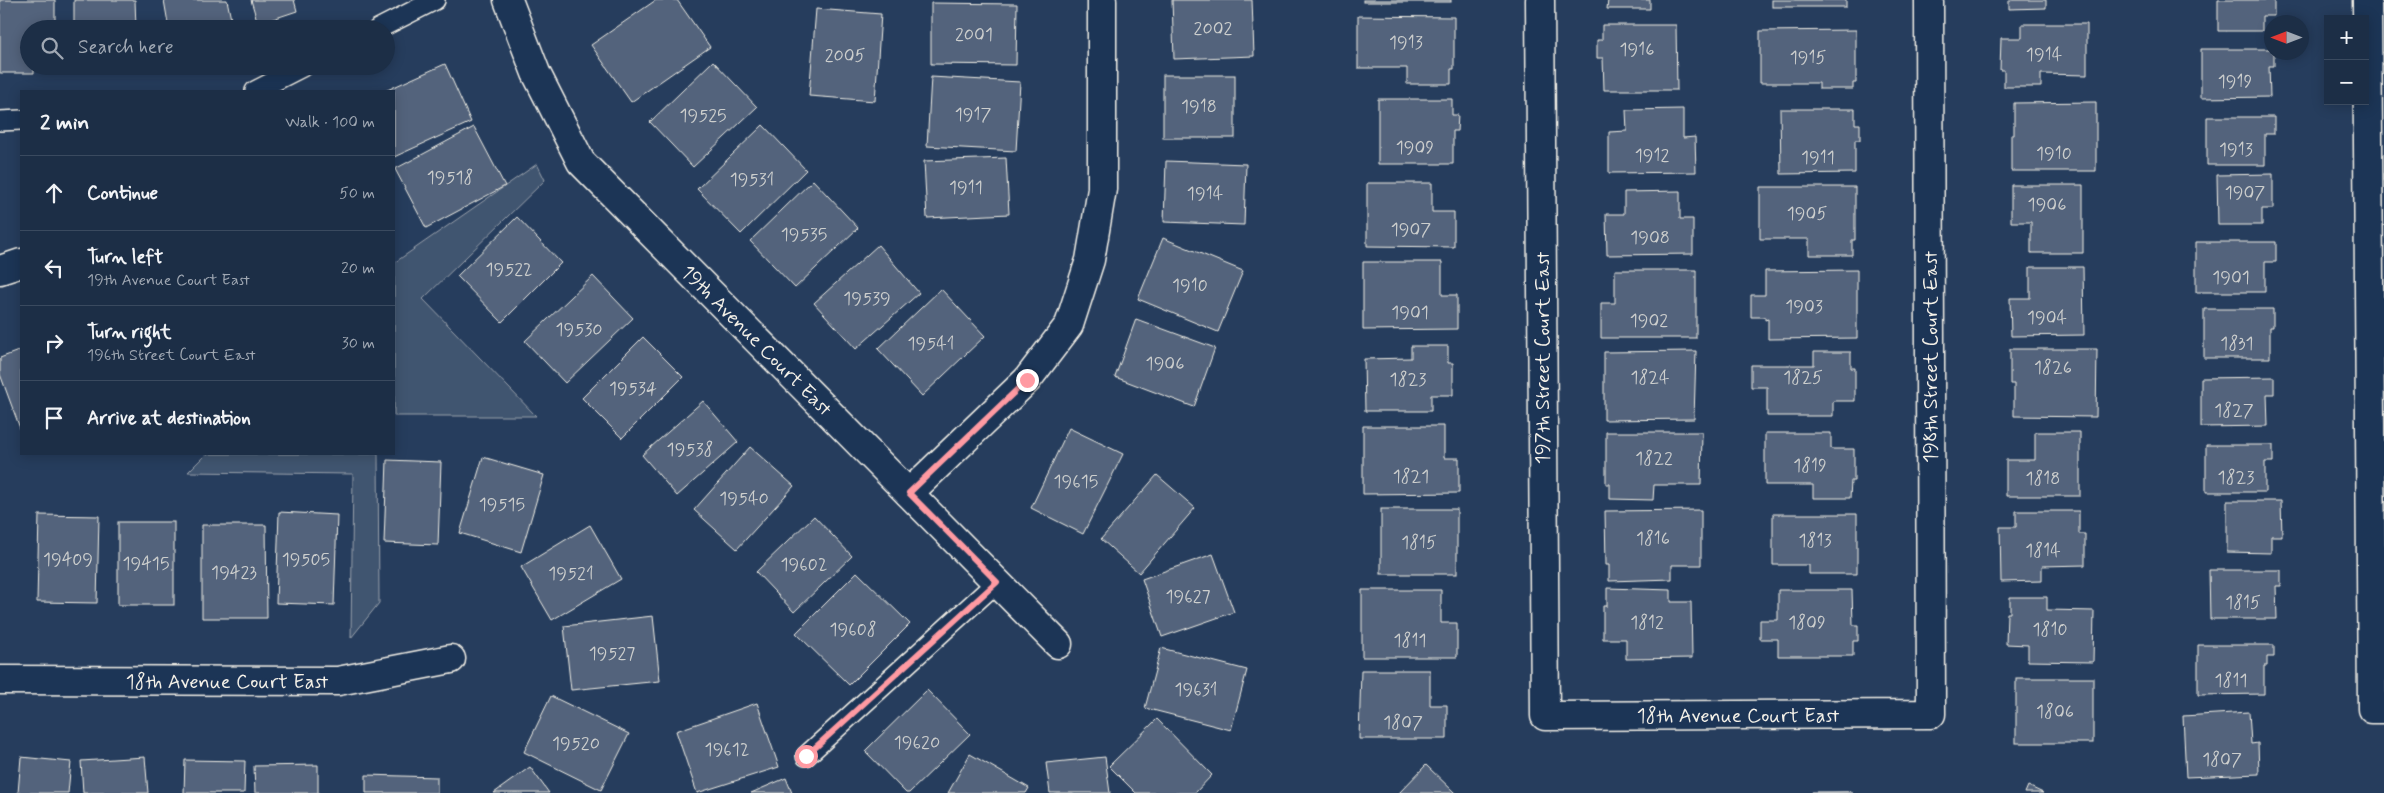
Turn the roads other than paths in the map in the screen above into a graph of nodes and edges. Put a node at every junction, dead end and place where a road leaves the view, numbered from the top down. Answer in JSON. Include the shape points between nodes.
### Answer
{"nodes":[{"id":1,"x":435,"y":0,"type":"edge"},
{"id":2,"x":508,"y":0,"type":"edge"},
{"id":3,"x":1102,"y":0,"type":"edge"},
{"id":4,"x":1540,"y":0,"type":"edge"},
{"id":5,"x":1929,"y":0,"type":"edge"},
{"id":6,"x":2367,"y":0,"type":"edge"},
{"id":7,"x":395,"y":20,"type":"edge"},
{"id":8,"x":286,"y":75,"type":"edge"},
{"id":9,"x":257,"y":90,"type":"edge"},
{"id":10,"x":20,"y":120,"type":"edge"},
{"id":11,"x":0,"y":121,"type":"edge"},
{"id":12,"x":20,"y":263,"type":"edge"},
{"id":13,"x":0,"y":270,"type":"edge"},
{"id":14,"x":2376,"y":311,"type":"edge"},
{"id":15,"x":909,"y":493,"type":"junction"},
{"id":16,"x":997,"y":582,"type":"junction"},
{"id":17,"x":1058,"y":644,"type":"dead end"},
{"id":18,"x":452,"y":659,"type":"dead end"},
{"id":19,"x":0,"y":680,"type":"edge"},
{"id":20,"x":2378,"y":709,"type":"edge"},
{"id":21,"x":1931,"y":714,"type":"joint"},
{"id":22,"x":1545,"y":716,"type":"joint"},
{"id":23,"x":806,"y":756,"type":"dead end"}],
"edges":[{"from":1,"to":7,"type":"lane"},
{"from":2,"to":15,"type":"street","name":"19th Avenue Court East","via":[[536,73],[580,162]]},
{"from":3,"to":15,"type":"street","via":[[1102,189],[1090,260],[1070,325],[1027,380]]},
{"from":4,"to":22,"type":"street","name":"197th Street Court East"},
{"from":5,"to":21,"type":"street","name":"198th Street Court East"},
{"from":6,"to":14,"type":"street"},
{"from":8,"to":9,"type":"lane"},
{"from":10,"to":11,"type":"lane"},
{"from":12,"to":13,"type":"street"},
{"from":14,"to":20,"type":"street"},
{"from":15,"to":16,"type":"street","name":"19th Avenue Court East"},
{"from":16,"to":17,"type":"street","name":"19th Avenue Court East"},
{"from":16,"to":23,"type":"lane"},
{"from":18,"to":19,"type":"street","name":"18th Avenue Court East","via":[[338,681]]},
{"from":21,"to":22,"type":"street","name":"18th Avenue Court East"}]}
